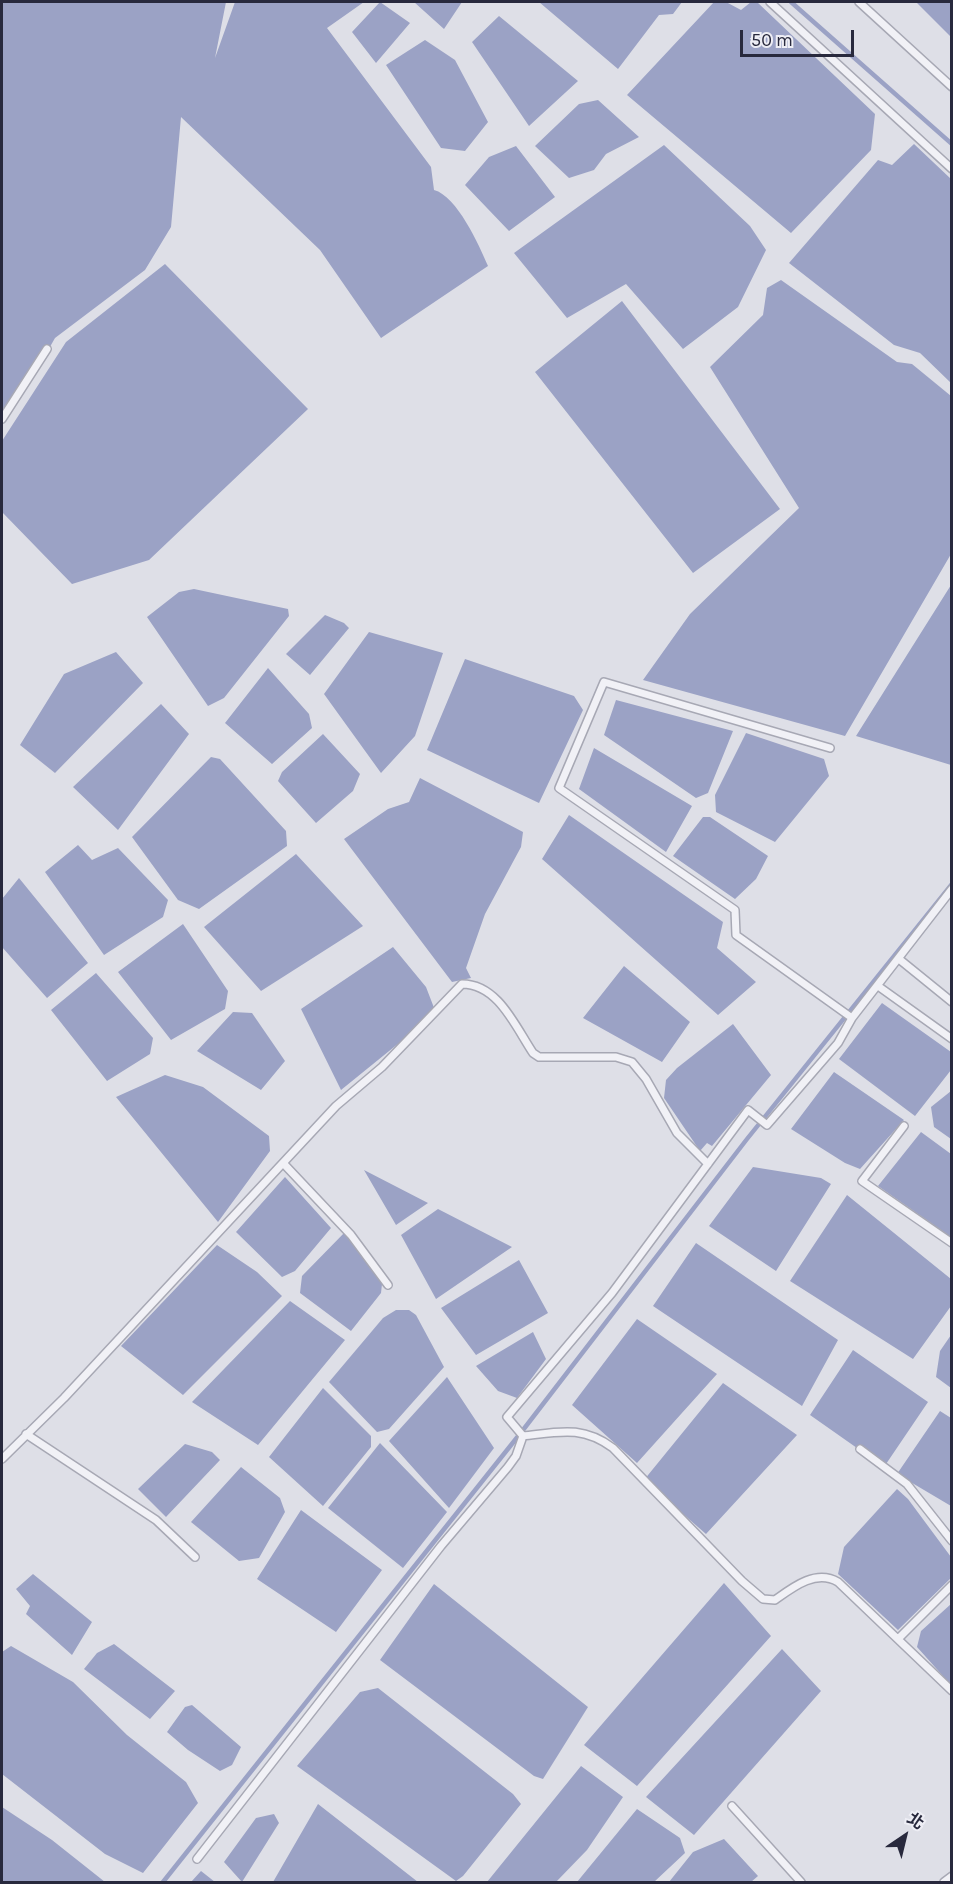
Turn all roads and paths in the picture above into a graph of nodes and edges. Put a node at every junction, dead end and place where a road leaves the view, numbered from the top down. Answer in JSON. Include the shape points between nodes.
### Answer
{"nodes":[{"id":1,"x":770,"y":2,"type":"edge"},
{"id":2,"x":859,"y":2,"type":"edge"},
{"id":3,"x":951,"y":87,"type":"edge"},
{"id":4,"x":951,"y":168,"type":"edge"},
{"id":5,"x":47,"y":349,"type":"dead end"},
{"id":6,"x":2,"y":419,"type":"edge"},
{"id":7,"x":830,"y":748,"type":"dead end"},
{"id":8,"x":951,"y":889,"type":"edge"},
{"id":9,"x":899,"y":959,"type":"junction"},
{"id":10,"x":878,"y":986,"type":"junction"},
{"id":11,"x":951,"y":1002,"type":"edge"},
{"id":12,"x":852,"y":1018,"type":"junction"},
{"id":13,"x":951,"y":1039,"type":"edge"},
{"id":14,"x":904,"y":1126,"type":"dead end"},
{"id":15,"x":283,"y":1163,"type":"junction"},
{"id":16,"x":708,"y":1164,"type":"junction"},
{"id":17,"x":951,"y":1243,"type":"edge"},
{"id":18,"x":388,"y":1285,"type":"dead end"},
{"id":19,"x":26,"y":1434,"type":"junction"},
{"id":20,"x":523,"y":1436,"type":"junction"},
{"id":21,"x":860,"y":1449,"type":"dead end"},
{"id":22,"x":2,"y":1459,"type":"edge"},
{"id":23,"x":951,"y":1541,"type":"edge"},
{"id":24,"x":195,"y":1557,"type":"dead end"},
{"id":25,"x":951,"y":1585,"type":"edge"},
{"id":26,"x":898,"y":1639,"type":"junction"},
{"id":27,"x":951,"y":1691,"type":"edge"},
{"id":28,"x":732,"y":1806,"type":"dead end"},
{"id":29,"x":197,"y":1859,"type":"dead end"},
{"id":30,"x":951,"y":1876,"type":"edge"},
{"id":31,"x":801,"y":1882,"type":"edge"},
{"id":32,"x":944,"y":1882,"type":"edge"}],
"edges":[{"from":1,"to":4,"type":"lane"},
{"from":2,"to":3,"type":"lane"},
{"from":5,"to":6,"type":"lane"},
{"from":7,"to":12,"type":"lane","via":[[604,682],[559,788],[735,910],[736,935]]},
{"from":8,"to":9,"type":"lane"},
{"from":9,"to":10,"type":"lane"},
{"from":9,"to":11,"type":"lane"},
{"from":10,"to":12,"type":"lane"},
{"from":10,"to":13,"type":"lane"},
{"from":12,"to":16,"type":"lane","via":[[838,1043],[767,1125],[748,1110]]},
{"from":14,"to":17,"type":"lane","via":[[862,1181]]},
{"from":15,"to":16,"type":"lane","via":[[453,991],[462,984],[470,984],[495,998],[539,1057],[616,1057],[632,1062],[677,1133]]},
{"from":15,"to":18,"type":"lane","via":[[351,1235]]},
{"from":15,"to":19,"type":"lane"},
{"from":16,"to":20,"type":"lane","via":[[612,1293],[507,1417]]},
{"from":19,"to":22,"type":"lane"},
{"from":19,"to":24,"type":"lane","via":[[156,1520]]},
{"from":20,"to":26,"type":"lane","via":[[567,1430],[597,1436],[764,1599],[775,1600],[822,1575],[829,1577]]},
{"from":20,"to":29,"type":"lane","via":[[508,1467],[441,1546]]},
{"from":21,"to":23,"type":"lane","via":[[907,1484]]},
{"from":25,"to":26,"type":"lane"},
{"from":26,"to":27,"type":"lane"},
{"from":28,"to":31,"type":"lane"},
{"from":30,"to":32,"type":"lane"}]}
